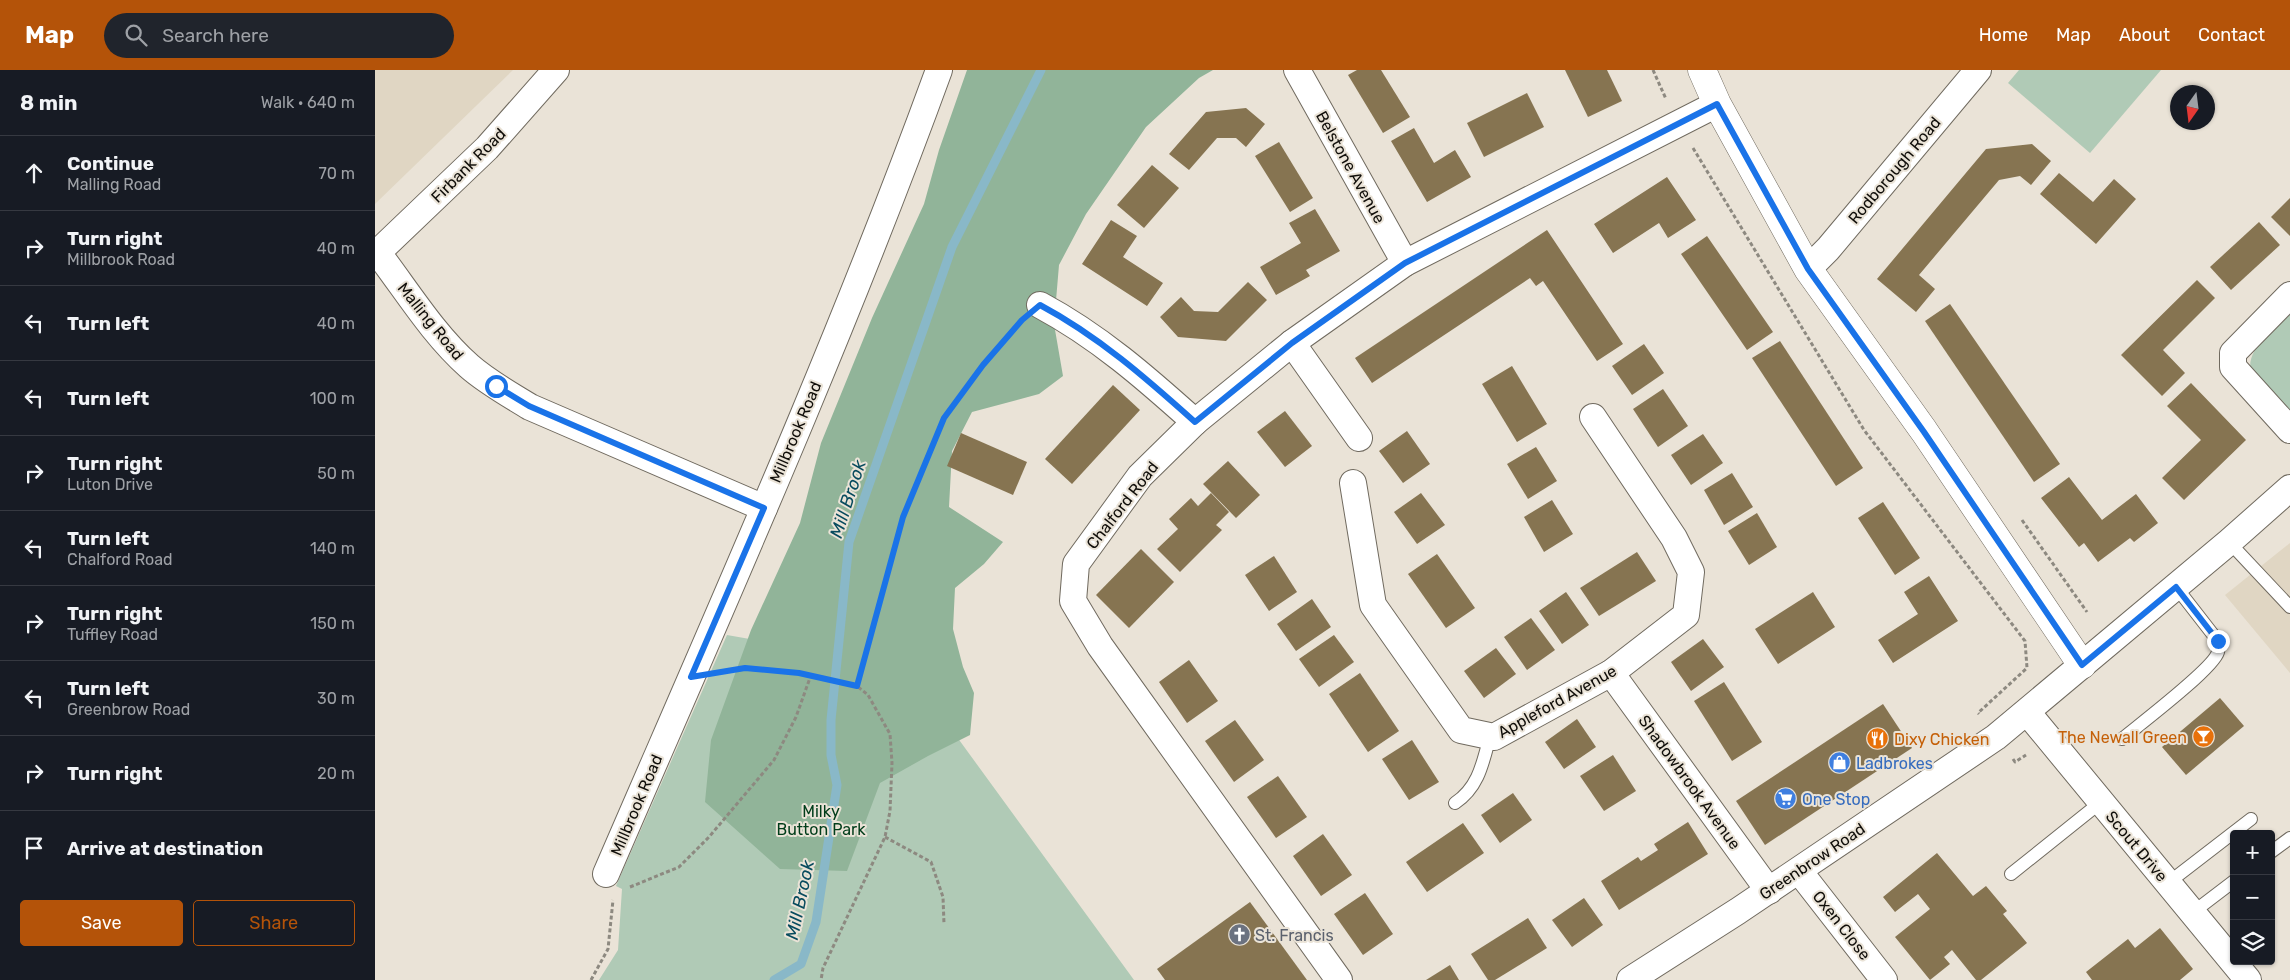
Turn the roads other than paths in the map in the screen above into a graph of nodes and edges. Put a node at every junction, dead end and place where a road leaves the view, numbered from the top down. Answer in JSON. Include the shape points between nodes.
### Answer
{"nodes":[{"id":1,"x":556,"y":70,"type":"edge"},
{"id":2,"x":939,"y":70,"type":"edge"},
{"id":3,"x":1297,"y":70,"type":"edge"},
{"id":4,"x":1702,"y":70,"type":"edge"},
{"id":5,"x":1978,"y":70,"type":"edge"},
{"id":6,"x":1717,"y":104,"type":"junction"},
{"id":7,"x":377,"y":254,"type":"edge"},
{"id":8,"x":1405,"y":263,"type":"junction"},
{"id":9,"x":1808,"y":269,"type":"junction"},
{"id":10,"x":2290,"y":295,"type":"edge"},
{"id":11,"x":1040,"y":305,"type":"road end"},
{"id":12,"x":1292,"y":343,"type":"junction"},
{"id":13,"x":1593,"y":418,"type":"dead end"},
{"id":14,"x":1195,"y":422,"type":"junction"},
{"id":15,"x":2290,"y":430,"type":"edge"},
{"id":16,"x":1359,"y":438,"type":"dead end"},
{"id":17,"x":1353,"y":483,"type":"dead end"},
{"id":18,"x":2290,"y":488,"type":"edge"},
{"id":19,"x":764,"y":508,"type":"junction"},
{"id":20,"x":2229,"y":542,"type":"junction"},
{"id":21,"x":2176,"y":587,"type":"junction"},
{"id":22,"x":2290,"y":607,"type":"edge"},
{"id":23,"x":2082,"y":665,"type":"junction"},
{"id":24,"x":1611,"y":673,"type":"junction"},
{"id":25,"x":2027,"y":712,"type":"junction"},
{"id":26,"x":1490,"y":736,"type":"junction"},
{"id":27,"x":2122,"y":739,"type":"dead end"},
{"id":28,"x":2101,"y":802,"type":"junction"},
{"id":29,"x":1455,"y":804,"type":"dead end"},
{"id":30,"x":2251,"y":820,"type":"dead end"},
{"id":31,"x":2290,"y":838,"type":"edge"},
{"id":32,"x":2275,"y":849,"type":"edge"},
{"id":33,"x":1799,"y":870,"type":"junction"},
{"id":34,"x":2011,"y":874,"type":"dead end"},
{"id":35,"x":610,"y":884,"type":"road end"},
{"id":36,"x":2168,"y":884,"type":"junction"},
{"id":37,"x":2230,"y":884,"type":"edge"},
{"id":38,"x":1769,"y":891,"type":"junction"},
{"id":39,"x":2192,"y":913,"type":"junction"},
{"id":40,"x":1339,"y":980,"type":"edge"},
{"id":41,"x":1630,"y":980,"type":"edge"},
{"id":42,"x":1884,"y":980,"type":"edge"},
{"id":43,"x":2248,"y":980,"type":"edge"}],
"edges":[{"from":1,"to":7,"type":"street","name":"Firbank Road","via":[[487,148]]},
{"from":2,"to":19,"type":"street","name":"Millbrook Road"},
{"from":3,"to":8,"type":"street","name":"Belstone Avenue"},
{"from":4,"to":6,"type":"street"},
{"from":5,"to":9,"type":"street","name":"Rodborough Road"},
{"from":6,"to":8,"type":"street","name":"Chalford Road"},
{"from":6,"to":9,"type":"street"},
{"from":7,"to":19,"type":"street","name":"Malling Road","via":[[447,346],[496,386],[529,406]]},
{"from":8,"to":12,"type":"street","name":"Chalford Road"},
{"from":9,"to":23,"type":"street","via":[[1924,432]]},
{"from":10,"to":15,"type":"street","via":[[2233,353],[2233,367]]},
{"from":11,"to":14,"type":"street","via":[[1092,335]]},
{"from":12,"to":14,"type":"street","name":"Chalford Road"},
{"from":12,"to":16,"type":"street"},
{"from":13,"to":24,"type":"street","name":"Appleford Avenue","via":[[1674,538],[1691,572],[1686,616]]},
{"from":14,"to":40,"type":"street","name":"Chalford Road","via":[[1140,476],[1076,564],[1073,600],[1100,646]]},
{"from":17,"to":26,"type":"street","name":"Appleford Avenue","via":[[1373,605],[1461,730]]},
{"from":18,"to":20,"type":"street","name":"Greenbrow Road"},
{"from":19,"to":35,"type":"street","name":"Millbrook Road","via":[[691,677]]},
{"from":20,"to":21,"type":"street","name":"Greenbrow Road"},
{"from":20,"to":22,"type":"lane"},
{"from":21,"to":23,"type":"street","name":"Greenbrow Road"},
{"from":21,"to":27,"type":"lane","via":[[2218,641],[2219,652],[2189,683]]},
{"from":23,"to":25,"type":"street","name":"Greenbrow Road"},
{"from":24,"to":26,"type":"street","name":"Appleford Avenue","via":[[1494,737]]},
{"from":24,"to":38,"type":"street","name":"Shadowbrook Avenue"},
{"from":25,"to":28,"type":"street","name":"Scout Drive"},
{"from":25,"to":33,"type":"street","name":"Greenbrow Road","via":[[1997,736]]},
{"from":26,"to":29,"type":"lane","via":[[1476,782]]},
{"from":28,"to":34,"type":"lane"},
{"from":28,"to":36,"type":"street","name":"Scout Drive"},
{"from":30,"to":36,"type":"lane"},
{"from":31,"to":32,"type":"lane"},
{"from":33,"to":38,"type":"street","name":"Greenbrow Road"},
{"from":33,"to":42,"type":"street","name":"Oxen Close"},
{"from":36,"to":39,"type":"street","name":"Scout Drive"},
{"from":37,"to":39,"type":"lane"},
{"from":38,"to":41,"type":"street","name":"Greenbrow Road"},
{"from":39,"to":43,"type":"street","name":"Scout Drive"}]}
